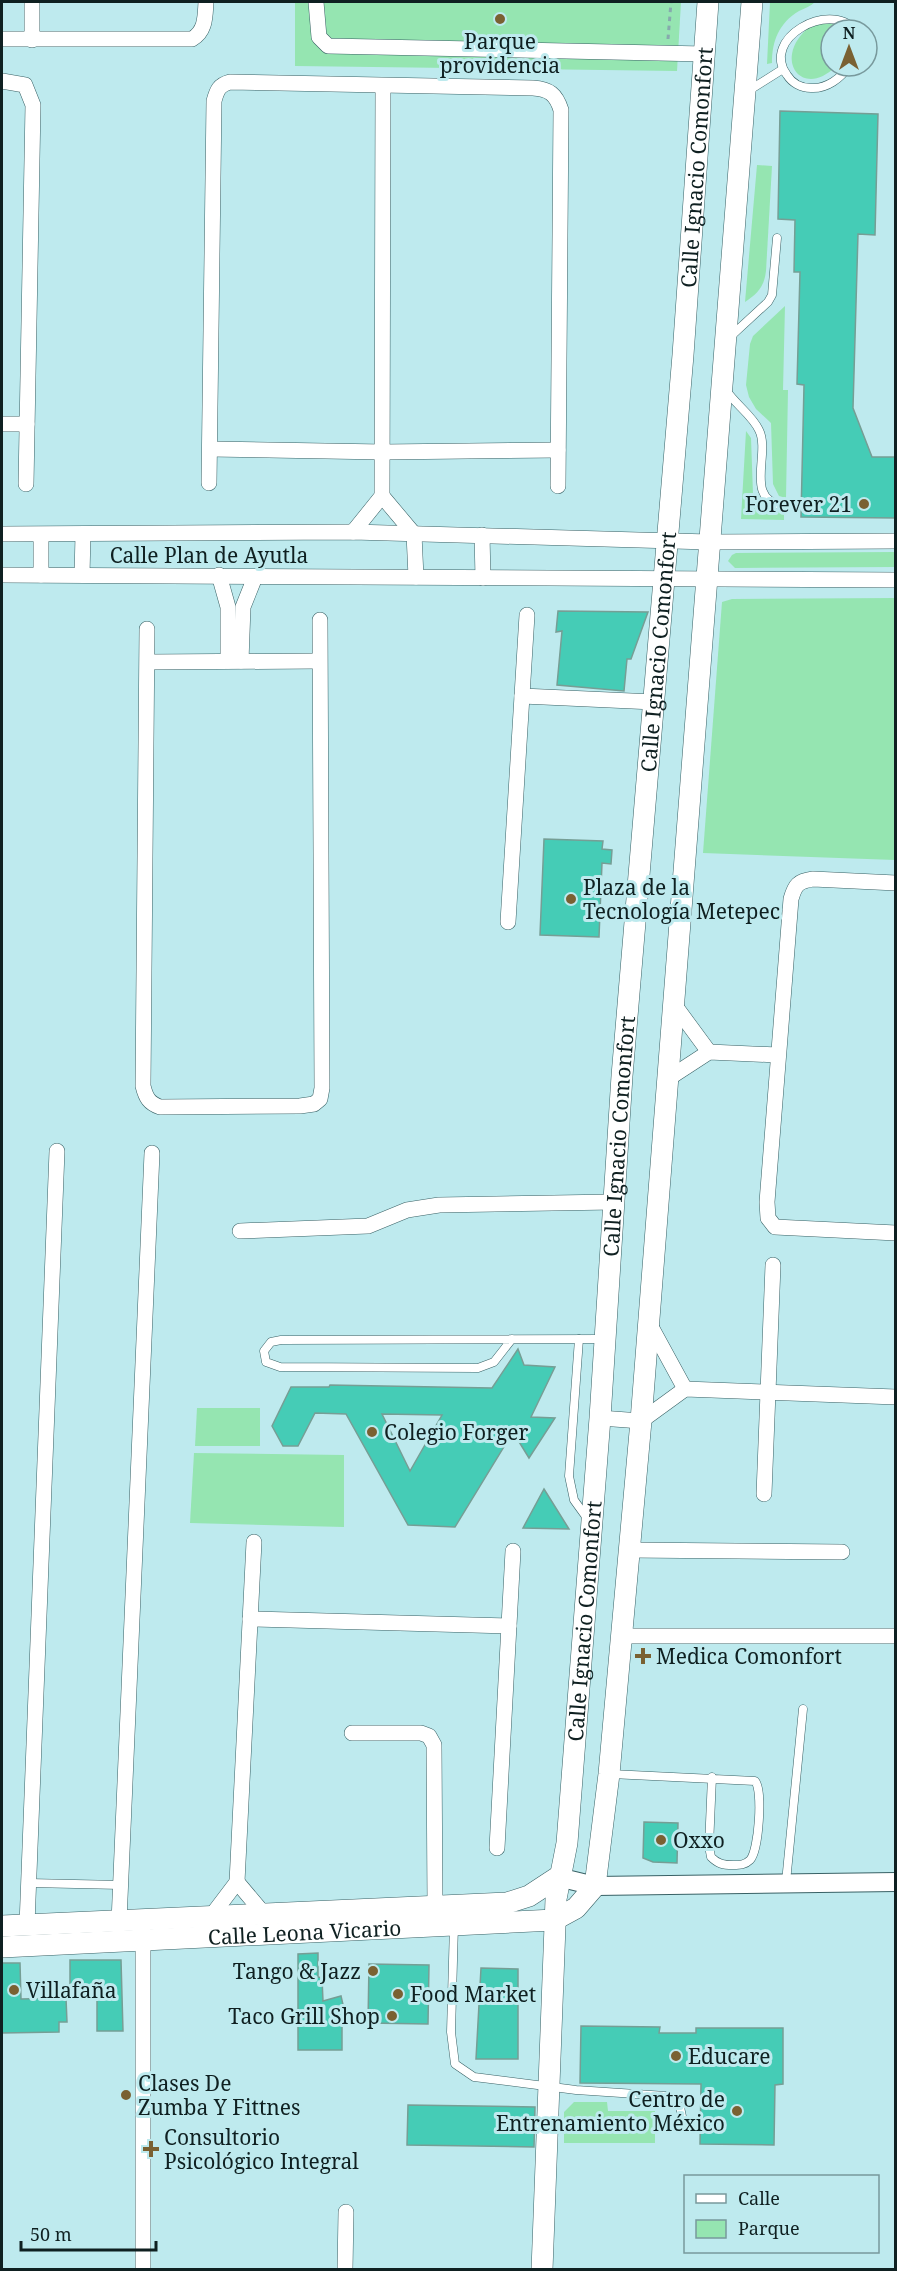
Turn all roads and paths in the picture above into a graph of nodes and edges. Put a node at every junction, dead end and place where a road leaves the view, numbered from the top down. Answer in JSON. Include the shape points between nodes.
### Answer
{"nodes":[{"id":1,"x":32,"y":2,"type":"edge"},
{"id":2,"x":206,"y":2,"type":"edge"},
{"id":3,"x":316,"y":2,"type":"edge"},
{"id":4,"x":671,"y":2,"type":"edge"},
{"id":5,"x":708,"y":2,"type":"edge"},
{"id":6,"x":752,"y":2,"type":"edge"},
{"id":7,"x":817,"y":11,"type":"dead end"},
{"id":8,"x":844,"y":13,"type":"dead end"},
{"id":9,"x":847,"y":18,"type":"edge"},
{"id":10,"x":2,"y":39,"type":"edge"},
{"id":11,"x":32,"y":40,"type":"junction"},
{"id":12,"x":667,"y":54,"type":"junction"},
{"id":13,"x":704,"y":54,"type":"junction"},
{"id":14,"x":783,"y":69,"type":"junction"},
{"id":15,"x":839,"y":78,"type":"edge"},
{"id":16,"x":2,"y":81,"type":"edge"},
{"id":17,"x":383,"y":87,"type":"junction"},
{"id":18,"x":744,"y":94,"type":"junction"},
{"id":19,"x":777,"y":238,"type":"dead end"},
{"id":20,"x":725,"y":342,"type":"junction"},
{"id":21,"x":722,"y":384,"type":"junction"},
{"id":22,"x":2,"y":424,"type":"edge"},
{"id":23,"x":27,"y":424,"type":"junction"},
{"id":24,"x":210,"y":449,"type":"junction"},
{"id":25,"x":558,"y":450,"type":"junction"},
{"id":26,"x":383,"y":452,"type":"junction"},
{"id":27,"x":209,"y":483,"type":"dead end"},
{"id":28,"x":26,"y":484,"type":"dead end"},
{"id":29,"x":558,"y":486,"type":"dead end"},
{"id":30,"x":382,"y":496,"type":"junction"},
{"id":31,"x":784,"y":506,"type":"dead end"},
{"id":32,"x":353,"y":532,"type":"junction"},
{"id":33,"x":2,"y":534,"type":"edge"},
{"id":34,"x":414,"y":534,"type":"junction"},
{"id":35,"x":41,"y":535,"type":"junction"},
{"id":36,"x":83,"y":535,"type":"junction"},
{"id":37,"x":482,"y":535,"type":"junction"},
{"id":38,"x":667,"y":541,"type":"junction"},
{"id":39,"x":896,"y":541,"type":"edge"},
{"id":40,"x":710,"y":542,"type":"junction"},
{"id":41,"x":2,"y":575,"type":"edge"},
{"id":42,"x":41,"y":575,"type":"junction"},
{"id":43,"x":82,"y":575,"type":"junction"},
{"id":44,"x":219,"y":575,"type":"junction"},
{"id":45,"x":255,"y":576,"type":"junction"},
{"id":46,"x":416,"y":577,"type":"junction"},
{"id":47,"x":483,"y":578,"type":"junction"},
{"id":48,"x":665,"y":579,"type":"junction"},
{"id":49,"x":708,"y":579,"type":"junction"},
{"id":50,"x":896,"y":580,"type":"edge"},
{"id":51,"x":235,"y":607,"type":"junction"},
{"id":52,"x":527,"y":615,"type":"dead end"},
{"id":53,"x":320,"y":620,"type":"dead end"},
{"id":54,"x":147,"y":629,"type":"dead end"},
{"id":55,"x":235,"y":661,"type":"junction"},
{"id":56,"x":319,"y":661,"type":"junction"},
{"id":57,"x":148,"y":662,"type":"junction"},
{"id":58,"x":522,"y":696,"type":"junction"},
{"id":59,"x":654,"y":702,"type":"junction"},
{"id":60,"x":896,"y":883,"type":"edge"},
{"id":61,"x":508,"y":922,"type":"dead end"},
{"id":62,"x":673,"y":1003,"type":"junction"},
{"id":63,"x":710,"y":1052,"type":"junction"},
{"id":64,"x":777,"y":1055,"type":"junction"},
{"id":65,"x":666,"y":1080,"type":"junction"},
{"id":66,"x":57,"y":1151,"type":"dead end"},
{"id":67,"x":152,"y":1153,"type":"dead end"},
{"id":68,"x":613,"y":1202,"type":"junction"},
{"id":69,"x":240,"y":1231,"type":"dead end"},
{"id":70,"x":896,"y":1233,"type":"edge"},
{"id":71,"x":773,"y":1265,"type":"dead end"},
{"id":72,"x":648,"y":1322,"type":"junction"},
{"id":73,"x":579,"y":1339,"type":"junction"},
{"id":74,"x":605,"y":1339,"type":"junction"},
{"id":75,"x":512,"y":1340,"type":"junction"},
{"id":76,"x":685,"y":1389,"type":"junction"},
{"id":77,"x":767,"y":1392,"type":"junction"},
{"id":78,"x":896,"y":1396,"type":"edge"},
{"id":79,"x":600,"y":1418,"type":"junction"},
{"id":80,"x":641,"y":1421,"type":"junction"},
{"id":81,"x":764,"y":1494,"type":"dead end"},
{"id":82,"x":592,"y":1524,"type":"junction"},
{"id":83,"x":254,"y":1542,"type":"dead end"},
{"id":84,"x":629,"y":1550,"type":"junction"},
{"id":85,"x":513,"y":1551,"type":"dead end"},
{"id":86,"x":842,"y":1552,"type":"dead end"},
{"id":87,"x":250,"y":1618,"type":"junction"},
{"id":88,"x":509,"y":1626,"type":"junction"},
{"id":89,"x":896,"y":1635,"type":"edge"},
{"id":90,"x":623,"y":1636,"type":"junction"},
{"id":91,"x":803,"y":1709,"type":"dead end"},
{"id":92,"x":352,"y":1733,"type":"dead end"},
{"id":93,"x":609,"y":1774,"type":"junction"},
{"id":94,"x":712,"y":1777,"type":"junction"},
{"id":95,"x":497,"y":1848,"type":"dead end"},
{"id":96,"x":558,"y":1877,"type":"junction"},
{"id":97,"x":237,"y":1882,"type":"junction"},
{"id":98,"x":896,"y":1882,"type":"edge"},
{"id":99,"x":29,"y":1883,"type":"junction"},
{"id":100,"x":786,"y":1884,"type":"junction"},
{"id":101,"x":121,"y":1885,"type":"junction"},
{"id":102,"x":595,"y":1886,"type":"junction"},
{"id":103,"x":435,"y":1906,"type":"junction"},
{"id":104,"x":264,"y":1914,"type":"junction"},
{"id":105,"x":212,"y":1915,"type":"junction"},
{"id":106,"x":554,"y":1920,"type":"junction"},
{"id":107,"x":119,"y":1922,"type":"junction"},
{"id":108,"x":310,"y":1922,"type":"junction"},
{"id":109,"x":454,"y":1924,"type":"junction"},
{"id":110,"x":27,"y":1925,"type":"junction"},
{"id":111,"x":2,"y":1926,"type":"edge"},
{"id":112,"x":143,"y":1931,"type":"junction"},
{"id":113,"x":2,"y":1947,"type":"edge"},
{"id":114,"x":550,"y":2087,"type":"junction"},
{"id":115,"x":684,"y":2126,"type":"dead end"},
{"id":116,"x":346,"y":2212,"type":"dead end"},
{"id":117,"x":143,"y":2270,"type":"edge"},
{"id":118,"x":345,"y":2270,"type":"edge"},
{"id":119,"x":542,"y":2270,"type":"edge"}],
"edges":[{"from":1,"to":11,"type":"street"},
{"from":2,"to":11,"type":"street","via":[[203,27],[192,39]]},
{"from":3,"to":12,"type":"street","via":[[319,36],[328,46]]},
{"from":4,"to":12,"type":"path"},
{"from":5,"to":13,"type":"main road","name":"Calle Ignacio Comonfort"},
{"from":6,"to":18,"type":"main road","name":"Calle Ignacio Comonfort"},
{"from":7,"to":14,"type":"lane","via":[[799,21],[783,41]]},
{"from":8,"to":9,"type":"lane"},
{"from":10,"to":11,"type":"street"},
{"from":12,"to":13,"type":"street"},
{"from":13,"to":38,"type":"main road","name":"Calle Ignacio Comonfort"},
{"from":14,"to":15,"type":"lane","via":[[799,86],[811,88]]},
{"from":14,"to":18,"type":"lane"},
{"from":16,"to":23,"type":"street","via":[[25,85],[33,105]]},
{"from":17,"to":24,"type":"street","via":[[230,82],[217,90]]},
{"from":17,"to":25,"type":"street","via":[[533,88],[547,89],[557,98],[561,110]]},
{"from":17,"to":26,"type":"street"},
{"from":18,"to":20,"type":"main road","name":"Calle Ignacio Comonfort"},
{"from":19,"to":20,"type":"lane","via":[[772,295]]},
{"from":20,"to":21,"type":"main road","name":"Calle Ignacio Comonfort"},
{"from":21,"to":31,"type":"lane","via":[[760,431],[762,490],[769,501]]},
{"from":21,"to":40,"type":"main road","name":"Calle Ignacio Comonfort"},
{"from":22,"to":23,"type":"street"},
{"from":23,"to":28,"type":"street"},
{"from":24,"to":26,"type":"street"},
{"from":24,"to":27,"type":"street"},
{"from":25,"to":26,"type":"street"},
{"from":25,"to":29,"type":"street"},
{"from":26,"to":30,"type":"street"},
{"from":30,"to":32,"type":"street"},
{"from":30,"to":34,"type":"street"},
{"from":32,"to":34,"type":"street","name":"Calle Plan de Ayutla"},
{"from":32,"to":36,"type":"street","name":"Calle Plan de Ayutla"},
{"from":33,"to":35,"type":"street","name":"Calle Plan de Ayutla"},
{"from":34,"to":37,"type":"street","name":"Calle Plan de Ayutla"},
{"from":34,"to":46,"type":"street"},
{"from":35,"to":36,"type":"street","name":"Calle Plan de Ayutla"},
{"from":35,"to":42,"type":"street"},
{"from":36,"to":43,"type":"street","name":"Calle Plan de Ayutla"},
{"from":37,"to":38,"type":"street","name":"Calle Plan de Ayutla"},
{"from":37,"to":47,"type":"street"},
{"from":38,"to":40,"type":"street","name":"Calle Plan de Ayutla"},
{"from":38,"to":48,"type":"main road","name":"Calle Ignacio Comonfort"},
{"from":39,"to":40,"type":"street","name":"Calle Plan de Ayutla"},
{"from":40,"to":49,"type":"main road","name":"Calle Ignacio Comonfort"},
{"from":41,"to":42,"type":"street","name":"Calle Plan de Ayutla"},
{"from":42,"to":43,"type":"street","name":"Calle Plan de Ayutla"},
{"from":43,"to":44,"type":"street","name":"Calle Plan de Ayutla"},
{"from":44,"to":45,"type":"street","name":"Calle Plan de Ayutla"},
{"from":44,"to":51,"type":"street"},
{"from":45,"to":46,"type":"street","name":"Calle Plan de Ayutla"},
{"from":45,"to":51,"type":"street"},
{"from":46,"to":47,"type":"street","name":"Calle Plan de Ayutla"},
{"from":47,"to":48,"type":"street","name":"Calle Plan de Ayutla"},
{"from":48,"to":49,"type":"street","name":"Calle Plan de Ayutla"},
{"from":48,"to":59,"type":"main road","name":"Calle Ignacio Comonfort"},
{"from":49,"to":50,"type":"street","name":"Calle Plan de Ayutla"},
{"from":49,"to":62,"type":"main road","name":"Calle Ignacio Comonfort"},
{"from":51,"to":55,"type":"street"},
{"from":52,"to":58,"type":"street"},
{"from":53,"to":56,"type":"street"},
{"from":54,"to":57,"type":"street"},
{"from":55,"to":56,"type":"street"},
{"from":55,"to":57,"type":"street"},
{"from":56,"to":57,"type":"street","via":[[320,1100],[300,1106],[160,1107],[150,1103],[143,1086]]},
{"from":58,"to":59,"type":"street"},
{"from":58,"to":61,"type":"street"},
{"from":59,"to":68,"type":"main road","name":"Calle Ignacio Comonfort"},
{"from":60,"to":64,"type":"street","via":[[813,879],[800,881],[795,887]]},
{"from":62,"to":63,"type":"street"},
{"from":62,"to":65,"type":"main road","name":"Calle Ignacio Comonfort"},
{"from":63,"to":64,"type":"street"},
{"from":63,"to":65,"type":"street"},
{"from":64,"to":70,"type":"street","via":[[768,1218],[776,1227],[789,1230]]},
{"from":65,"to":72,"type":"main road","name":"Calle Ignacio Comonfort"},
{"from":66,"to":99,"type":"street"},
{"from":67,"to":101,"type":"street"},
{"from":68,"to":69,"type":"street","via":[[439,1205],[407,1210],[368,1226]]},
{"from":68,"to":74,"type":"main road","name":"Calle Ignacio Comonfort"},
{"from":71,"to":77,"type":"street"},
{"from":72,"to":76,"type":"street"},
{"from":72,"to":80,"type":"main road","name":"Calle Ignacio Comonfort"},
{"from":73,"to":74,"type":"lane"},
{"from":73,"to":75,"type":"lane"},
{"from":73,"to":82,"type":"lane","via":[[569,1476],[574,1500]]},
{"from":74,"to":79,"type":"main road","name":"Calle Ignacio Comonfort"},
{"from":75,"to":75,"type":"lane","via":[[280,1340],[271,1342],[264,1351],[266,1362],[280,1367],[478,1368],[494,1362]]},
{"from":76,"to":77,"type":"street"},
{"from":76,"to":80,"type":"street"},
{"from":77,"to":78,"type":"street"},
{"from":77,"to":81,"type":"street"},
{"from":79,"to":80,"type":"street"},
{"from":79,"to":82,"type":"main road","name":"Calle Ignacio Comonfort"},
{"from":80,"to":84,"type":"main road","name":"Calle Ignacio Comonfort"},
{"from":82,"to":96,"type":"main road","name":"Calle Ignacio Comonfort","via":[[567,1843]]},
{"from":83,"to":87,"type":"street"},
{"from":84,"to":86,"type":"street"},
{"from":84,"to":90,"type":"main road","name":"Calle Ignacio Comonfort"},
{"from":85,"to":88,"type":"street"},
{"from":87,"to":88,"type":"street"},
{"from":87,"to":97,"type":"street"},
{"from":88,"to":95,"type":"street"},
{"from":89,"to":90,"type":"street"},
{"from":90,"to":93,"type":"main road","name":"Calle Ignacio Comonfort"},
{"from":91,"to":100,"type":"lane"},
{"from":92,"to":103,"type":"street","via":[[421,1733],[434,1745]]},
{"from":93,"to":94,"type":"lane"},
{"from":93,"to":102,"type":"main road","name":"Calle Ignacio Comonfort"},
{"from":94,"to":94,"type":"lane","via":[[711,1857],[722,1865],[742,1865],[750,1860],[756,1845],[758,1785],[749,1779]]},
{"from":96,"to":102,"type":"street"},
{"from":96,"to":103,"type":"main road","name":"Calle Leona Vicario","via":[[529,1896],[507,1903]]},
{"from":96,"to":106,"type":"main road","name":"Calle Ignacio Comonfort"},
{"from":97,"to":104,"type":"street"},
{"from":97,"to":105,"type":"street"},
{"from":98,"to":100,"type":"street"},
{"from":99,"to":101,"type":"lane"},
{"from":99,"to":110,"type":"street"},
{"from":100,"to":102,"type":"street"},
{"from":101,"to":107,"type":"street"},
{"from":102,"to":106,"type":"main road","name":"Calle Leona Vicario","via":[[576,1908]]},
{"from":103,"to":108,"type":"main road","name":"Calle Leona Vicario"},
{"from":104,"to":105,"type":"main road","name":"Calle Leona Vicario"},
{"from":104,"to":108,"type":"main road","name":"Calle Leona Vicario"},
{"from":105,"to":112,"type":"main road","name":"Calle Leona Vicario"},
{"from":106,"to":109,"type":"main road","name":"Calle Leona Vicario"},
{"from":106,"to":114,"type":"main road","name":"Calle Ignacio Comonfort"},
{"from":107,"to":110,"type":"main road","name":"Calle Leona Vicario"},
{"from":107,"to":112,"type":"main road","name":"Calle Leona Vicario"},
{"from":108,"to":109,"type":"main road","name":"Calle Leona Vicario"},
{"from":108,"to":112,"type":"main road","name":"Calle Leona Vicario"},
{"from":109,"to":114,"type":"lane","via":[[455,2064],[474,2077]]},
{"from":110,"to":111,"type":"main road","name":"Calle Leona Vicario"},
{"from":112,"to":113,"type":"main road","name":"Calle Leona Vicario"},
{"from":112,"to":117,"type":"street"},
{"from":114,"to":115,"type":"lane","via":[[666,2096],[680,2107]]},
{"from":114,"to":119,"type":"main road","name":"Calle Ignacio Comonfort"},
{"from":116,"to":118,"type":"street"}]}
